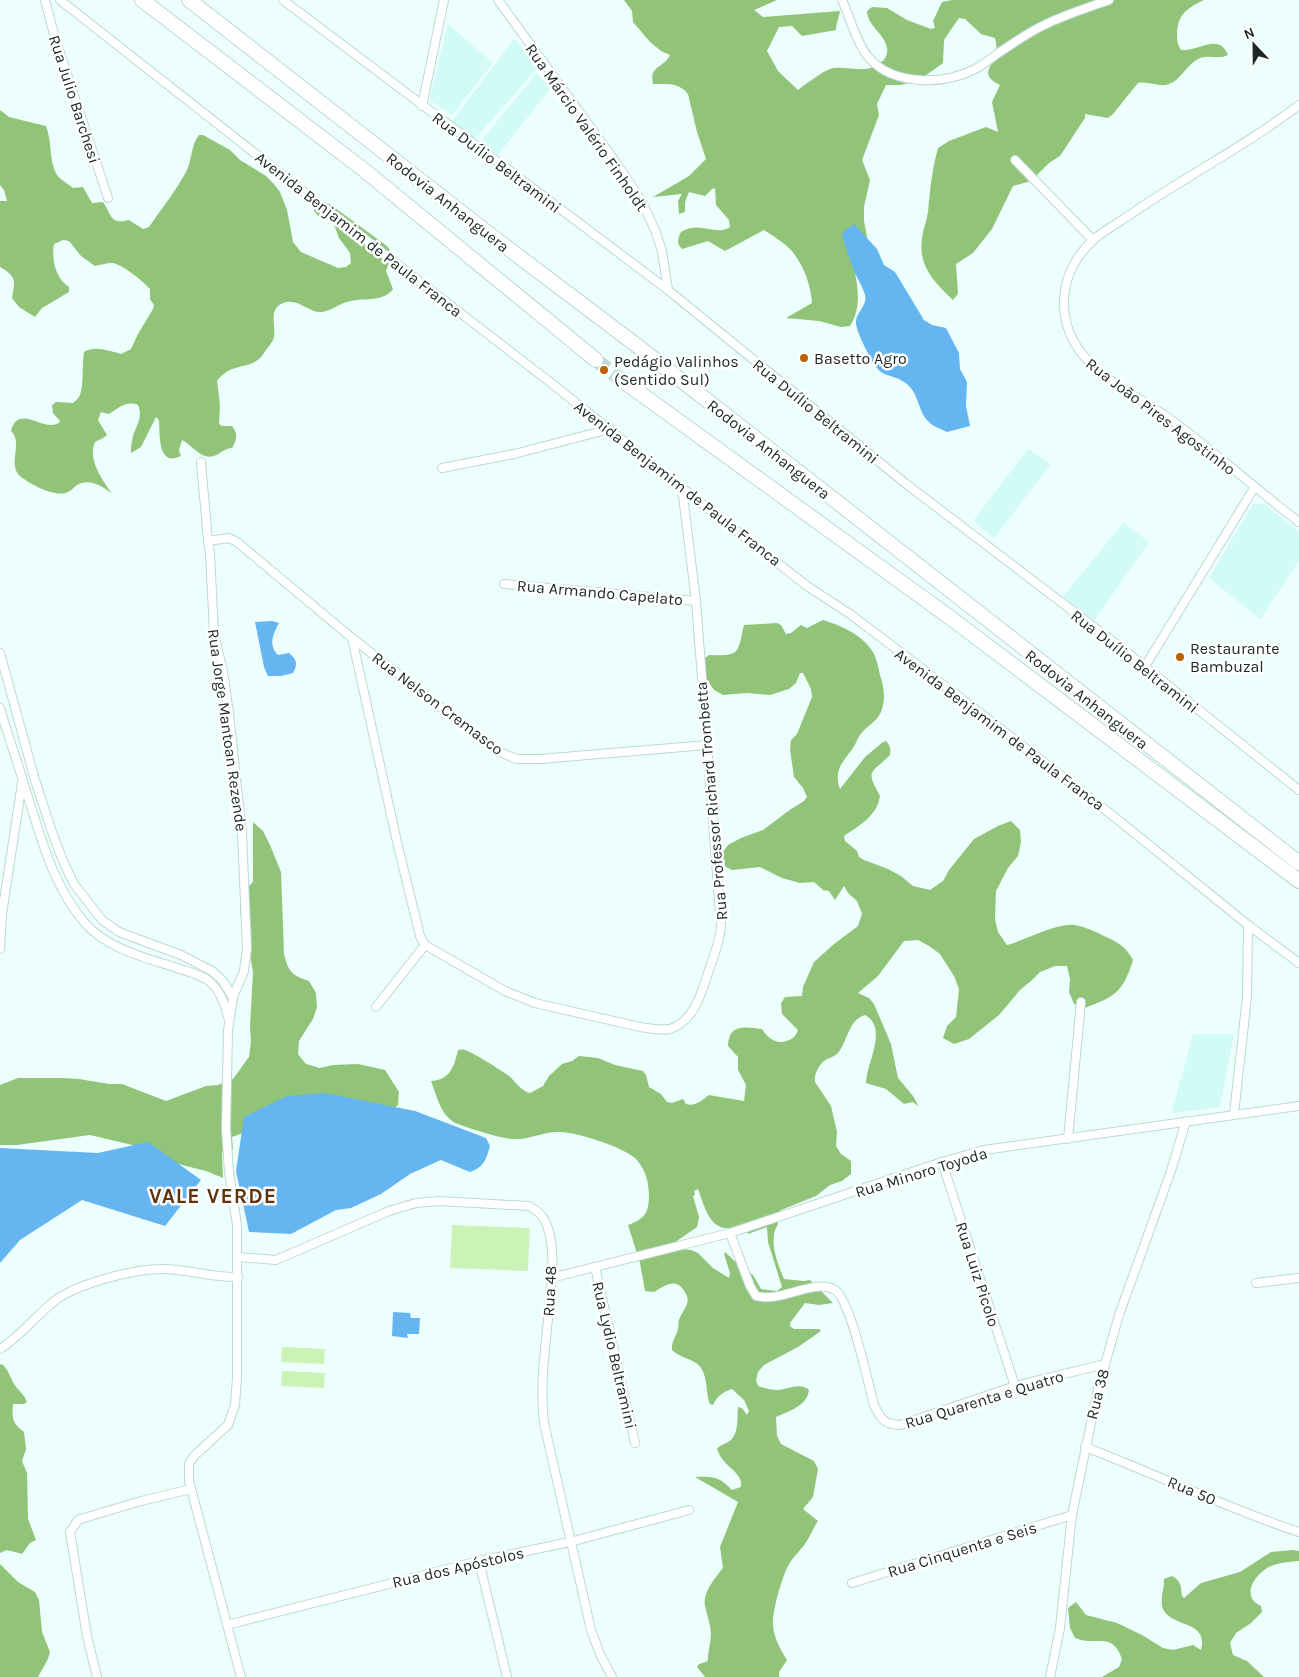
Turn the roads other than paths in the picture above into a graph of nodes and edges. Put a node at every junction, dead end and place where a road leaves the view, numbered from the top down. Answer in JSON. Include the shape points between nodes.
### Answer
{"nodes":[{"id":1,"x":45,"y":0,"type":"edge"},
{"id":2,"x":60,"y":0,"type":"edge"},
{"id":3,"x":142,"y":0,"type":"edge"},
{"id":4,"x":189,"y":0,"type":"edge"},
{"id":5,"x":283,"y":0,"type":"edge"},
{"id":6,"x":444,"y":0,"type":"edge"},
{"id":7,"x":498,"y":0,"type":"edge"},
{"id":8,"x":842,"y":0,"type":"edge"},
{"id":9,"x":1109,"y":0,"type":"edge"},
{"id":10,"x":1299,"y":105,"type":"edge"},
{"id":11,"x":422,"y":106,"type":"junction"},
{"id":12,"x":1014,"y":160,"type":"dead end"},
{"id":13,"x":108,"y":198,"type":"dead end"},
{"id":14,"x":1093,"y":240,"type":"junction"},
{"id":15,"x":668,"y":290,"type":"junction"},
{"id":16,"x":596,"y":360,"type":"tunnel mouth"},
{"id":17,"x":619,"y":378,"type":"tunnel mouth"},
{"id":18,"x":610,"y":429,"type":"junction"},
{"id":19,"x":201,"y":462,"type":"dead end"},
{"id":20,"x":442,"y":468,"type":"dead end"},
{"id":21,"x":682,"y":488,"type":"junction"},
{"id":22,"x":1254,"y":488,"type":"junction"},
{"id":23,"x":1299,"y":522,"type":"edge"},
{"id":24,"x":208,"y":541,"type":"junction"},
{"id":25,"x":504,"y":584,"type":"dead end"},
{"id":26,"x":696,"y":601,"type":"junction"},
{"id":27,"x":352,"y":638,"type":"junction"},
{"id":28,"x":0,"y":653,"type":"edge"},
{"id":29,"x":1144,"y":668,"type":"junction"},
{"id":30,"x":0,"y":708,"type":"edge"},
{"id":31,"x":707,"y":745,"type":"junction"},
{"id":32,"x":23,"y":779,"type":"junction"},
{"id":33,"x":1299,"y":790,"type":"edge"},
{"id":34,"x":1299,"y":863,"type":"edge"},
{"id":35,"x":1299,"y":882,"type":"edge"},
{"id":36,"x":1,"y":914,"type":"edge"},
{"id":37,"x":1248,"y":924,"type":"junction"},
{"id":38,"x":425,"y":945,"type":"junction"},
{"id":39,"x":0,"y":949,"type":"edge"},
{"id":40,"x":1299,"y":963,"type":"edge"},
{"id":41,"x":233,"y":997,"type":"junction"},
{"id":42,"x":1081,"y":1002,"type":"dead end"},
{"id":43,"x":376,"y":1007,"type":"dead end"},
{"id":44,"x":229,"y":1022,"type":"junction"},
{"id":45,"x":1299,"y":1106,"type":"edge"},
{"id":46,"x":1234,"y":1114,"type":"junction"},
{"id":47,"x":1186,"y":1121,"type":"junction"},
{"id":48,"x":1068,"y":1138,"type":"junction"},
{"id":49,"x":942,"y":1162,"type":"junction"},
{"id":50,"x":730,"y":1233,"type":"junction"},
{"id":51,"x":238,"y":1257,"type":"junction"},
{"id":52,"x":595,"y":1268,"type":"junction"},
{"id":53,"x":238,"y":1277,"type":"junction"},
{"id":54,"x":551,"y":1278,"type":"junction"},
{"id":55,"x":1299,"y":1278,"type":"edge"},
{"id":56,"x":1256,"y":1283,"type":"dead end"},
{"id":57,"x":0,"y":1350,"type":"edge"},
{"id":58,"x":1105,"y":1364,"type":"junction"},
{"id":59,"x":1015,"y":1386,"type":"junction"},
{"id":60,"x":635,"y":1443,"type":"dead end"},
{"id":61,"x":1085,"y":1447,"type":"junction"},
{"id":62,"x":192,"y":1489,"type":"junction"},
{"id":63,"x":689,"y":1510,"type":"dead end"},
{"id":64,"x":1072,"y":1515,"type":"junction"},
{"id":65,"x":1299,"y":1532,"type":"edge"},
{"id":66,"x":570,"y":1542,"type":"junction"},
{"id":67,"x":479,"y":1561,"type":"junction"},
{"id":68,"x":852,"y":1583,"type":"dead end"},
{"id":69,"x":228,"y":1625,"type":"junction"},
{"id":70,"x":97,"y":1677,"type":"edge"},
{"id":71,"x":241,"y":1677,"type":"edge"},
{"id":72,"x":507,"y":1677,"type":"edge"},
{"id":73,"x":612,"y":1677,"type":"edge"},
{"id":74,"x":1050,"y":1677,"type":"edge"}],
"edges":[{"from":1,"to":13,"type":"street","name":"Rua Julio Barchesi"},
{"from":2,"to":18,"type":"street","name":"Avenida Benjamim de Paula Franca"},
{"from":3,"to":16,"type":"highway","name":"Rodovia Anhanguera","via":[[364,170]]},
{"from":4,"to":34,"type":"highway","name":"Rodovia Anhanguera"},
{"from":5,"to":11,"type":"street","name":"Rua Duílio Beltramini"},
{"from":6,"to":11,"type":"street"},
{"from":7,"to":15,"type":"street","name":"Rua Márcio Valério Finholdt","via":[[641,200],[656,230]]},
{"from":8,"to":9,"type":"street","via":[[869,58],[883,70],[918,81],[953,77],[975,69],[1043,25]]},
{"from":10,"to":14,"type":"street","name":"Rua João Pires Agostinho","via":[[1268,129]]},
{"from":11,"to":15,"type":"street","name":"Rua Duílio Beltramini"},
{"from":12,"to":14,"type":"street"},
{"from":14,"to":22,"type":"street","name":"Rua João Pires Agostinho","via":[[1068,274],[1064,291],[1066,322],[1075,345],[1102,374],[1174,422]]},
{"from":15,"to":29,"type":"street","name":"Rua Duílio Beltramini","via":[[905,483]]},
{"from":17,"to":35,"type":"highway","name":"Rodovia Anhanguera","via":[[952,619]]},
{"from":18,"to":20,"type":"street","via":[[514,454]]},
{"from":18,"to":21,"type":"street","name":"Avenida Benjamim de Paula Franca"},
{"from":19,"to":24,"type":"street","name":"Rua Jorge Mantoan Rezende"},
{"from":21,"to":26,"type":"street","name":"Rua Professor Richard Trombetta"},
{"from":21,"to":37,"type":"street","name":"Avenida Benjamim de Paula Franca","via":[[807,586],[850,614],[966,702]]},
{"from":22,"to":23,"type":"street","name":"Rua João Pires Agostinho"},
{"from":22,"to":29,"type":"street"},
{"from":24,"to":27,"type":"street","name":"Rua Nelson Cremasco","via":[[230,538],[237,542]]},
{"from":24,"to":41,"type":"street","name":"Rua Jorge Mantoan Rezende","via":[[214,634],[229,713],[242,834],[247,948],[244,971]]},
{"from":25,"to":26,"type":"street","name":"Rua Armando Capelato"},
{"from":26,"to":31,"type":"street","name":"Rua Professor Richard Trombetta"},
{"from":27,"to":31,"type":"street","name":"Rua Nelson Cremasco","via":[[496,750],[516,758],[540,759]]},
{"from":27,"to":38,"type":"street","via":[[397,842]]},
{"from":28,"to":41,"type":"street","via":[[35,780],[62,861],[74,884],[102,920],[119,932],[181,955],[212,971]]},
{"from":29,"to":33,"type":"street","name":"Rua Duílio Beltramini"},
{"from":30,"to":32,"type":"street"},
{"from":31,"to":38,"type":"street","name":"Rua Professor Richard Trombetta","via":[[722,926],[720,942],[701,996],[690,1014],[678,1024],[663,1029],[640,1027],[534,1003],[505,991]]},
{"from":32,"to":36,"type":"street"},
{"from":32,"to":44,"type":"street","via":[[58,883],[84,921],[109,943],[209,981],[222,998]]},
{"from":36,"to":39,"type":"street"},
{"from":37,"to":40,"type":"street","name":"Avenida Benjamim de Paula Franca"},
{"from":37,"to":46,"type":"street","via":[[1247,997]]},
{"from":38,"to":43,"type":"street"},
{"from":41,"to":44,"type":"street","name":"Rua Jorge Mantoan Rezende"},
{"from":42,"to":48,"type":"street"},
{"from":44,"to":51,"type":"street","via":[[227,1137],[238,1225]]},
{"from":45,"to":46,"type":"street","name":"Rua Minoro Toyoda"},
{"from":46,"to":47,"type":"street","name":"Rua Minoro Toyoda"},
{"from":47,"to":48,"type":"street","name":"Rua Minoro Toyoda"},
{"from":47,"to":58,"type":"street","name":"Rua 38"},
{"from":48,"to":49,"type":"street","name":"Rua Minoro Toyoda","via":[[984,1150]]},
{"from":49,"to":50,"type":"street","name":"Rua Minoro Toyoda"},
{"from":49,"to":59,"type":"street","name":"Rua Luiz Picolo"},
{"from":50,"to":52,"type":"street","name":"Rua Minoro Toyoda"},
{"from":50,"to":59,"type":"street","name":"Rua Quarenta e Quatro","via":[[756,1296],[766,1299],[816,1287],[828,1288],[838,1294],[851,1323],[874,1405],[885,1422],[900,1425]]},
{"from":51,"to":53,"type":"street"},
{"from":51,"to":54,"type":"street","name":"Rua 48","via":[[276,1260],[389,1211],[416,1204],[529,1206],[538,1211],[545,1221],[551,1244]]},
{"from":52,"to":54,"type":"street","name":"Rua Minoro Toyoda"},
{"from":52,"to":60,"type":"street","name":"Rua Lydio Beltramini"},
{"from":53,"to":57,"type":"street","via":[[220,1278],[163,1269],[98,1281],[57,1300]]},
{"from":53,"to":62,"type":"street","via":[[235,1405],[228,1425],[194,1456],[190,1464]]},
{"from":54,"to":66,"type":"street","name":"Rua 48","via":[[543,1413]]},
{"from":55,"to":56,"type":"street"},
{"from":58,"to":59,"type":"street","name":"Rua Quarenta e Quatro"},
{"from":58,"to":61,"type":"street","name":"Rua 38"},
{"from":61,"to":64,"type":"street","name":"Rua 38"},
{"from":61,"to":65,"type":"street","name":"Rua 50"},
{"from":62,"to":69,"type":"street"},
{"from":62,"to":70,"type":"street","via":[[78,1520],[70,1532]]},
{"from":63,"to":66,"type":"street","name":"Rua dos Apóstolos"},
{"from":64,"to":68,"type":"street","name":"Rua Cinquenta e Seis"},
{"from":64,"to":74,"type":"street","name":"Rua 38","via":[[1060,1628]]},
{"from":66,"to":67,"type":"street","name":"Rua dos Apóstolos"},
{"from":66,"to":73,"type":"street","name":"Rua 48","via":[[591,1630]]},
{"from":67,"to":69,"type":"street","name":"Rua dos Apóstolos"},
{"from":67,"to":72,"type":"street"},
{"from":69,"to":71,"type":"street"}]}
